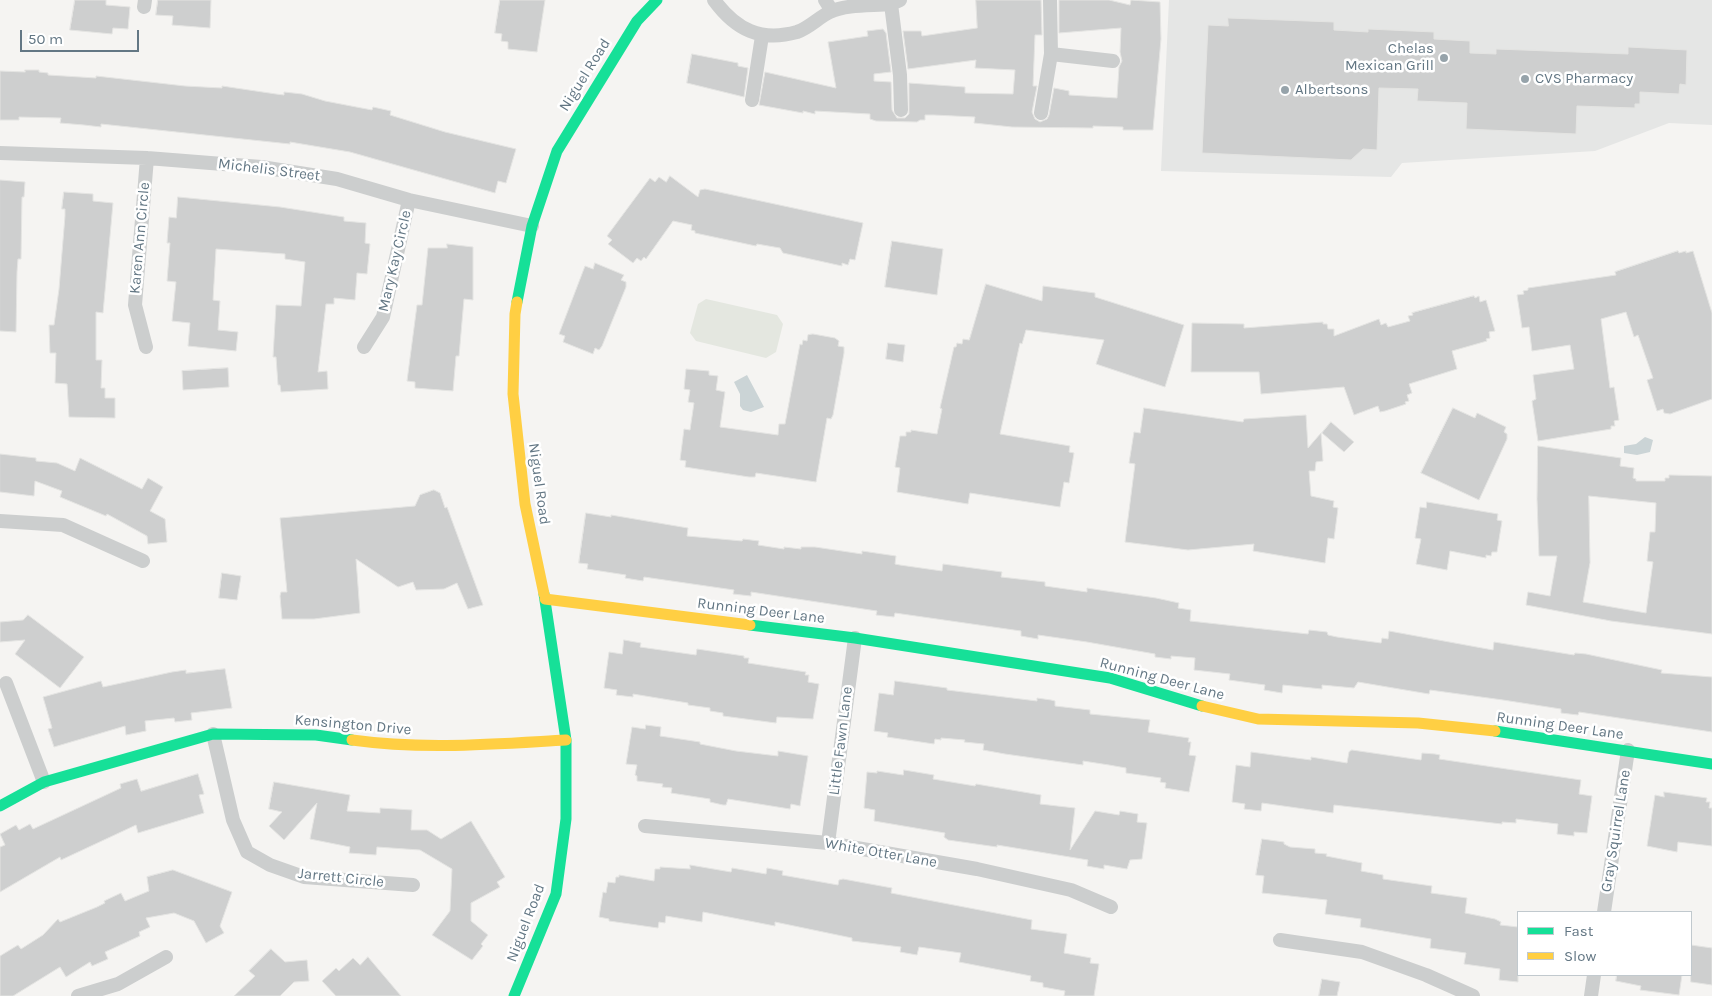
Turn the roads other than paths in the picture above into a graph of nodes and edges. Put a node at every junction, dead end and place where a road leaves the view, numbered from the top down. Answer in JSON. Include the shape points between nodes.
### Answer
{"nodes":[{"id":1,"x":657,"y":0,"type":"edge"},
{"id":2,"x":714,"y":0,"type":"edge"},
{"id":3,"x":1050,"y":0,"type":"edge"},
{"id":4,"x":896,"y":2,"type":"edge"},
{"id":5,"x":828,"y":6,"type":"edge"},
{"id":6,"x":762,"y":36,"type":"junction"},
{"id":7,"x":1051,"y":54,"type":"junction"},
{"id":8,"x":1113,"y":61,"type":"dead end"},
{"id":9,"x":752,"y":100,"type":"dead end"},
{"id":10,"x":901,"y":110,"type":"dead end"},
{"id":11,"x":1041,"y":113,"type":"dead end"},
{"id":12,"x":0,"y":153,"type":"edge"},
{"id":13,"x":147,"y":158,"type":"junction"},
{"id":14,"x":409,"y":200,"type":"junction"},
{"id":15,"x":532,"y":226,"type":"junction"},
{"id":16,"x":146,"y":347,"type":"dead end"},
{"id":17,"x":364,"y":347,"type":"dead end"},
{"id":18,"x":0,"y":521,"type":"edge"},
{"id":19,"x":143,"y":561,"type":"dead end"},
{"id":20,"x":545,"y":599,"type":"junction"},
{"id":21,"x":855,"y":638,"type":"junction"},
{"id":22,"x":6,"y":683,"type":"dead end"},
{"id":23,"x":213,"y":734,"type":"junction"},
{"id":24,"x":566,"y":740,"type":"junction"},
{"id":25,"x":1628,"y":750,"type":"junction"},
{"id":26,"x":1712,"y":764,"type":"edge"},
{"id":27,"x":44,"y":782,"type":"junction"},
{"id":28,"x":0,"y":806,"type":"edge"},
{"id":29,"x":645,"y":826,"type":"dead end"},
{"id":30,"x":828,"y":843,"type":"junction"},
{"id":31,"x":413,"y":885,"type":"dead end"},
{"id":32,"x":1111,"y":907,"type":"dead end"},
{"id":33,"x":1604,"y":911,"type":"edge"},
{"id":34,"x":1280,"y":940,"type":"dead end"},
{"id":35,"x":166,"y":957,"type":"dead end"},
{"id":36,"x":1594,"y":976,"type":"edge"},
{"id":37,"x":78,"y":996,"type":"edge"},
{"id":38,"x":514,"y":996,"type":"edge"},
{"id":39,"x":1473,"y":996,"type":"edge"},
{"id":40,"x":1591,"y":996,"type":"edge"}],
"edges":[{"from":1,"to":15,"type":"street","name":"Niguel Road","via":[[637,21],[568,130],[557,151]]},
{"from":2,"to":6,"type":"street","via":[[744,29]]},
{"from":3,"to":7,"type":"street"},
{"from":4,"to":5,"type":"street"},
{"from":4,"to":10,"type":"street"},
{"from":5,"to":6,"type":"street","via":[[798,32]]},
{"from":6,"to":9,"type":"street"},
{"from":7,"to":8,"type":"street"},
{"from":7,"to":11,"type":"street"},
{"from":12,"to":13,"type":"street","name":"Michelis Street"},
{"from":13,"to":14,"type":"street","name":"Michelis Street","via":[[261,167],[337,179]]},
{"from":13,"to":16,"type":"street","name":"Karen Ann Circle","via":[[135,305]]},
{"from":14,"to":15,"type":"street","name":"Michelis Street"},
{"from":14,"to":17,"type":"street","name":"Mary Kay Circle","via":[[383,317]]},
{"from":15,"to":20,"type":"street","name":"Niguel Road","via":[[515,314],[513,394],[525,504]]},
{"from":18,"to":19,"type":"street","via":[[63,526]]},
{"from":20,"to":21,"type":"street","name":"Running Deer Lane"},
{"from":20,"to":24,"type":"street","name":"Niguel Road"},
{"from":21,"to":25,"type":"street","name":"Running Deer Lane","via":[[1110,678],[1226,713],[1258,719],[1418,723]]},
{"from":21,"to":30,"type":"street","name":"Little Fawn Lane"},
{"from":22,"to":27,"type":"street"},
{"from":23,"to":24,"type":"street","name":"Kensington Drive","via":[[316,734],[387,745],[439,746]]},
{"from":23,"to":27,"type":"street","name":"Kensington Drive"},
{"from":23,"to":31,"type":"street","name":"Jarrett Circle","via":[[233,820],[247,852],[270,865],[304,877]]},
{"from":24,"to":38,"type":"street","name":"Niguel Road","via":[[566,819],[556,894]]},
{"from":25,"to":26,"type":"street","name":"Running Deer Lane"},
{"from":25,"to":33,"type":"street","name":"Gray Squirrel Lane"},
{"from":27,"to":28,"type":"street","name":"Kensington Drive"},
{"from":29,"to":30,"type":"street","name":"White Otter Lane"},
{"from":30,"to":32,"type":"street","name":"White Otter Lane","via":[[977,869],[1071,890]]},
{"from":34,"to":39,"type":"street","via":[[1362,952]]},
{"from":35,"to":37,"type":"street","via":[[118,984]]},
{"from":36,"to":40,"type":"street"}]}
